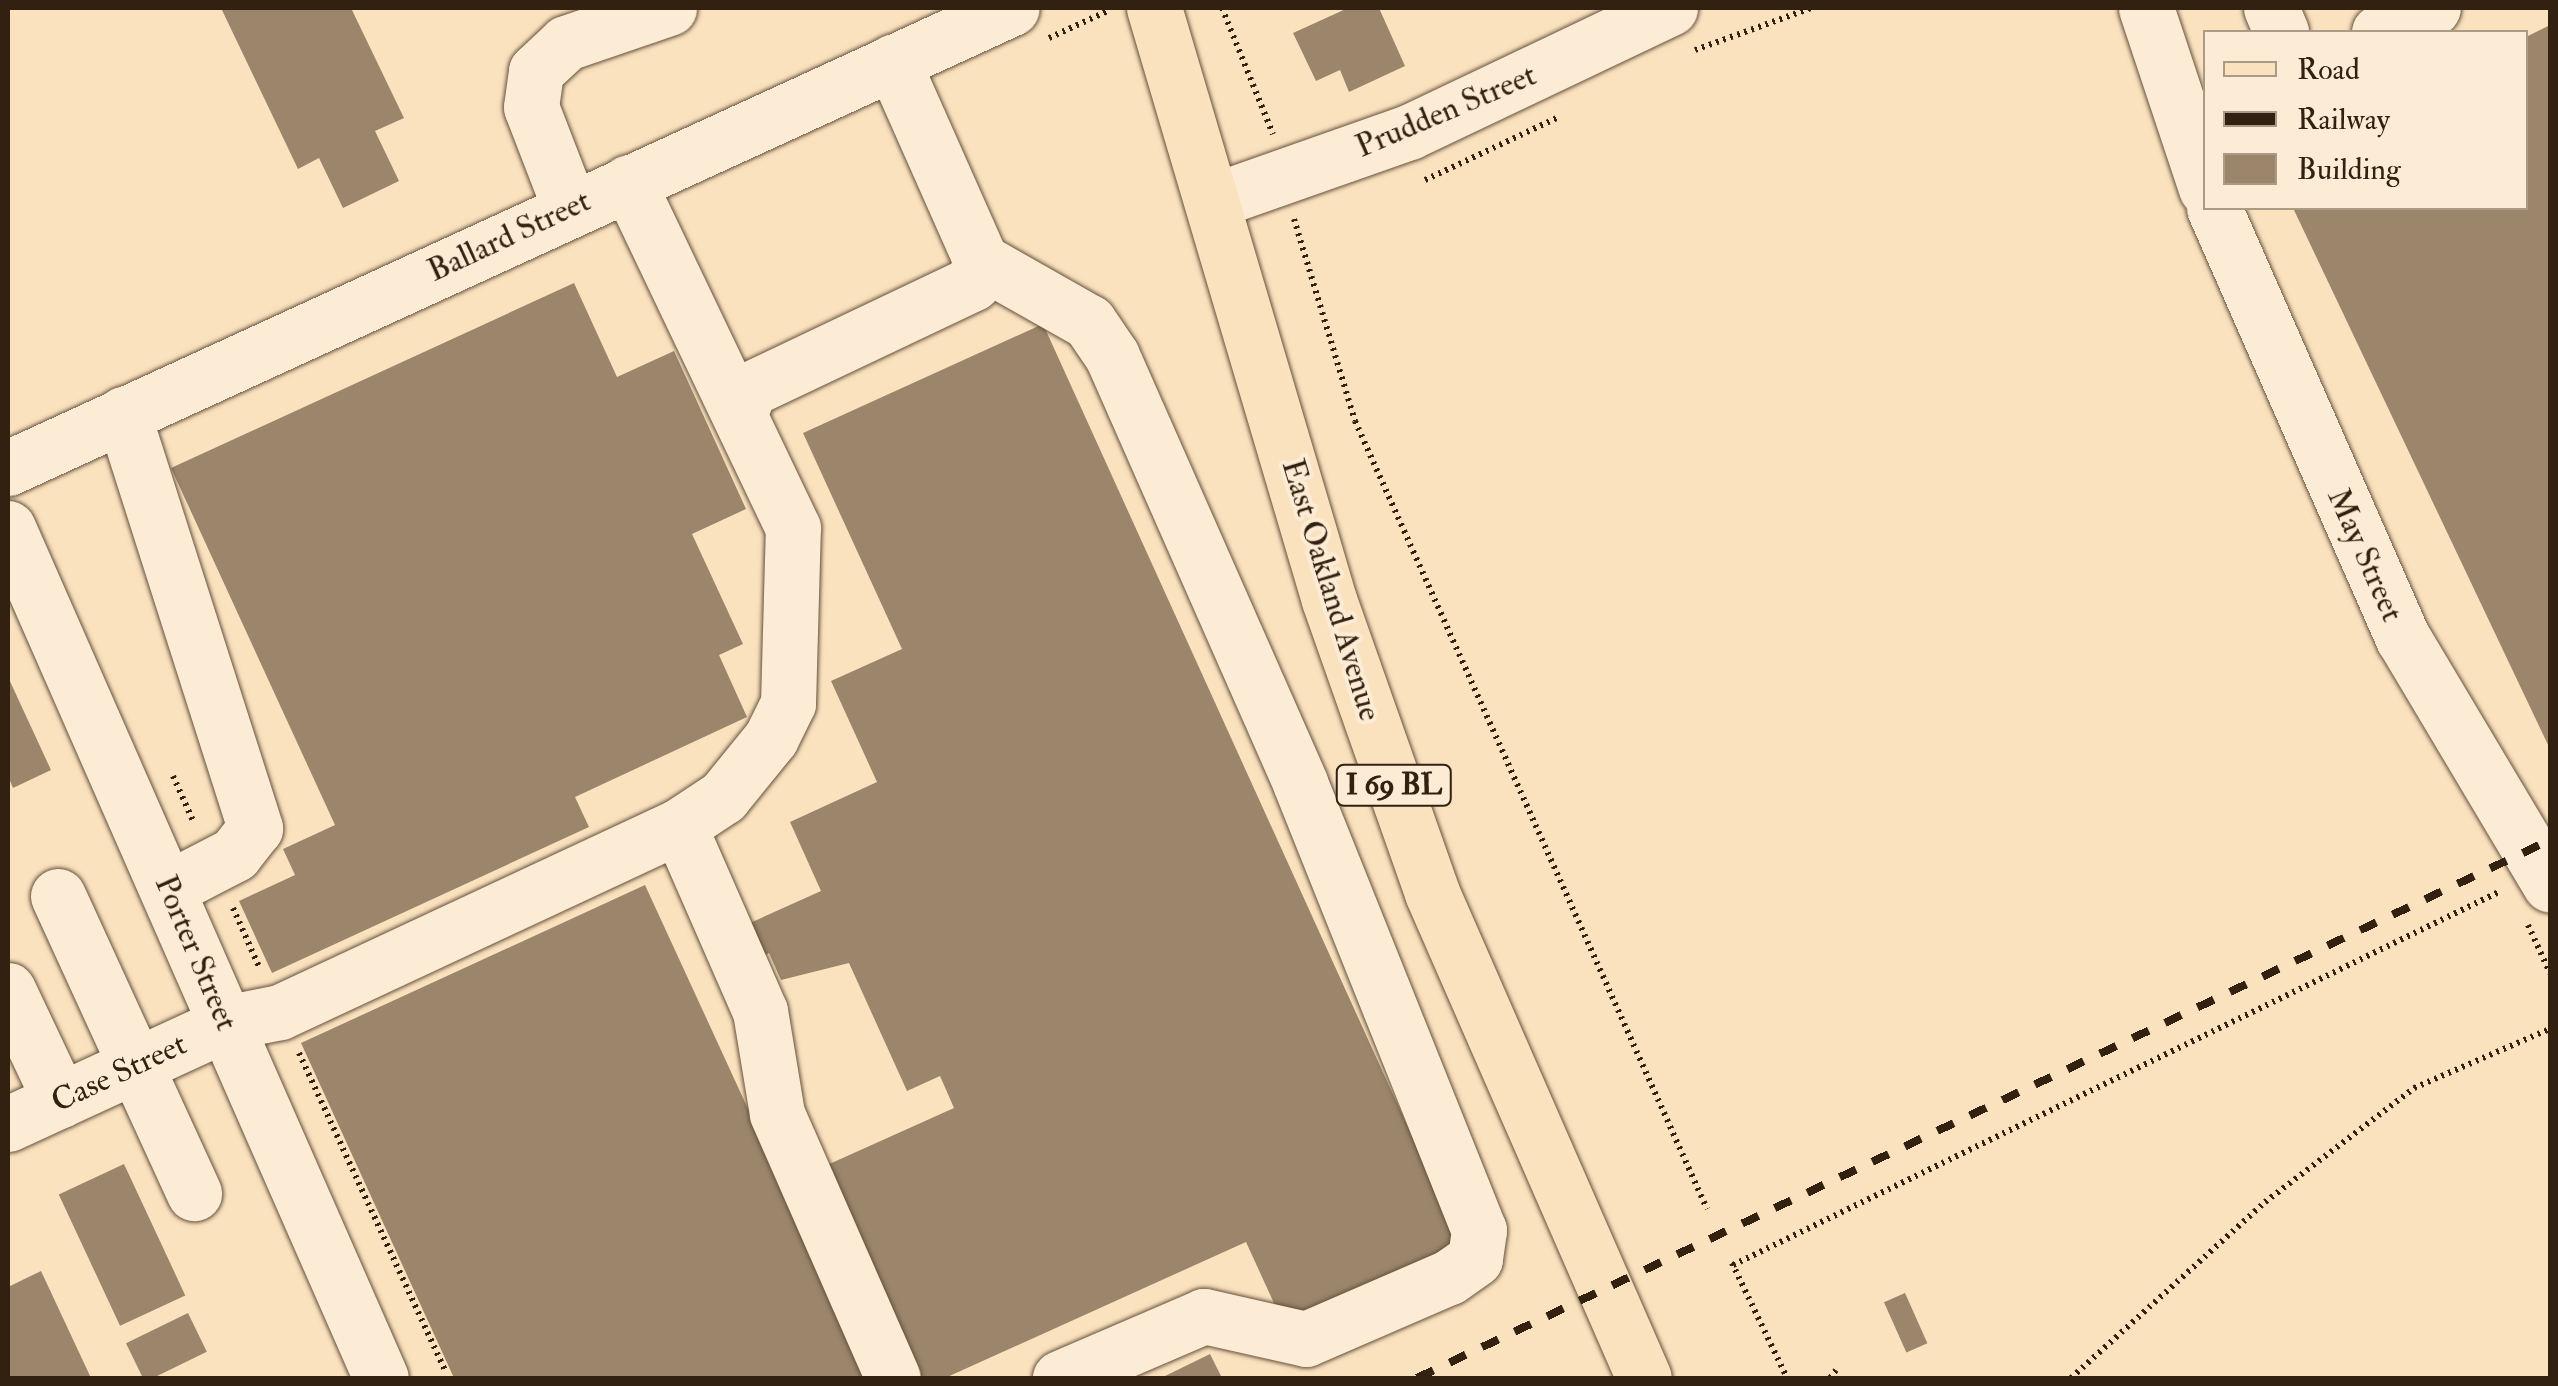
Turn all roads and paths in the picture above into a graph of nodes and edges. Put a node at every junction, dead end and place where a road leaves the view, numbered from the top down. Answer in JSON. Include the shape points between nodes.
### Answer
{"nodes":[{"id":1,"x":669,"y":8,"type":"edge"},
{"id":2,"x":1012,"y":8,"type":"edge"},
{"id":3,"x":1154,"y":8,"type":"edge"},
{"id":4,"x":1222,"y":8,"type":"edge"},
{"id":5,"x":1670,"y":8,"type":"edge"},
{"id":6,"x":2146,"y":8,"type":"edge"},
{"id":7,"x":2432,"y":8,"type":"edge"},
{"id":8,"x":948,"y":19,"type":"edge"},
{"id":9,"x":2384,"y":30,"type":"edge"},
{"id":10,"x":893,"y":62,"type":"junction"},
{"id":11,"x":1283,"y":177,"type":"junction"},
{"id":12,"x":2203,"y":179,"type":"edge"},
{"id":13,"x":628,"y":182,"type":"junction"},
{"id":14,"x":1216,"y":200,"type":"junction"},
{"id":15,"x":570,"y":208,"type":"junction"},
{"id":16,"x":2215,"y":210,"type":"edge"},
{"id":17,"x":981,"y":261,"type":"junction"},
{"id":18,"x":740,"y":412,"type":"junction"},
{"id":19,"x":123,"y":414,"type":"junction"},
{"id":20,"x":8,"y":468,"type":"edge"},
{"id":21,"x":8,"y":528,"type":"edge"},
{"id":22,"x":679,"y":826,"type":"junction"},
{"id":23,"x":2546,"y":877,"type":"edge"},
{"id":24,"x":169,"y":888,"type":"junction"},
{"id":25,"x":58,"y":896,"type":"dead end"},
{"id":26,"x":8,"y":990,"type":"edge"},
{"id":27,"x":230,"y":1022,"type":"junction"},
{"id":28,"x":2550,"y":1029,"type":"edge"},
{"id":29,"x":136,"y":1065,"type":"junction"},
{"id":30,"x":60,"y":1100,"type":"junction"},
{"id":31,"x":8,"y":1124,"type":"edge"},
{"id":32,"x":194,"y":1193,"type":"dead end"},
{"id":33,"x":1707,"y":1208,"type":"dead end"},
{"id":34,"x":1836,"y":1370,"type":"dead end"},
{"id":35,"x":362,"y":1372,"type":"edge"},
{"id":36,"x":893,"y":1378,"type":"edge"},
{"id":37,"x":1060,"y":1378,"type":"edge"},
{"id":38,"x":1644,"y":1378,"type":"edge"},
{"id":39,"x":1788,"y":1378,"type":"edge"},
{"id":40,"x":1830,"y":1378,"type":"edge"},
{"id":41,"x":2071,"y":1378,"type":"edge"}],
"edges":[{"from":1,"to":15,"type":"street","via":[[566,43],[536,71],[532,107]]},
{"from":2,"to":8,"type":"street","name":"Ballard Street"},
{"from":3,"to":14,"type":"main road","name":"East Oakland Avenue","number":"I 69 BL"},
{"from":4,"to":11,"type":"path","via":[[1268,112]]},
{"from":5,"to":11,"type":"street","name":"Prudden Street","via":[[1409,132]]},
{"from":6,"to":12,"type":"street"},
{"from":7,"to":9,"type":"street"},
{"from":8,"to":10,"type":"street","name":"Ballard Street"},
{"from":10,"to":13,"type":"street","name":"Ballard Street"},
{"from":10,"to":17,"type":"street"},
{"from":11,"to":14,"type":"street","name":"Prudden Street"},
{"from":11,"to":33,"type":"path","via":[[1356,421]]},
{"from":13,"to":15,"type":"street","name":"Ballard Street"},
{"from":13,"to":18,"type":"street","name":"Case Street"},
{"from":14,"to":38,"type":"main road","name":"East Oakland Avenue","number":"I 69 BL","via":[[1328,600],[1432,893]]},
{"from":15,"to":19,"type":"street","name":"Ballard Street"},
{"from":16,"to":23,"type":"street","name":"May Street","via":[[2403,638]]},
{"from":17,"to":18,"type":"street","via":[[973,283],[750,389]]},
{"from":17,"to":37,"type":"street","via":[[1089,322],[1112,356],[1300,783],[1480,1230],[1475,1259],[1449,1277],[1306,1340],[1204,1316]]},
{"from":18,"to":22,"type":"street","name":"Case Street","via":[[798,556],[788,703],[723,797]]},
{"from":19,"to":20,"type":"street","name":"Ballard Street"},
{"from":19,"to":24,"type":"street","via":[[255,828],[234,854]]},
{"from":21,"to":24,"type":"street","name":"Porter Street"},
{"from":22,"to":27,"type":"street","name":"Case Street","via":[[280,1012]]},
{"from":22,"to":36,"type":"street","via":[[760,1011],[777,1114]]},
{"from":23,"to":39,"type":"path","via":[[1733,1264]]},
{"from":24,"to":27,"type":"street","name":"Porter Street"},
{"from":25,"to":29,"type":"street"},
{"from":26,"to":30,"type":"street"},
{"from":27,"to":29,"type":"street","name":"Case Street"},
{"from":27,"to":35,"type":"street","name":"Porter Street","via":[[240,1075]]},
{"from":28,"to":41,"type":"path","via":[[2414,1088],[2265,1202],[2128,1336]]},
{"from":29,"to":30,"type":"street","name":"Case Street"},
{"from":29,"to":32,"type":"street"},
{"from":30,"to":31,"type":"street","name":"Case Street"},
{"from":34,"to":40,"type":"path"}]}
